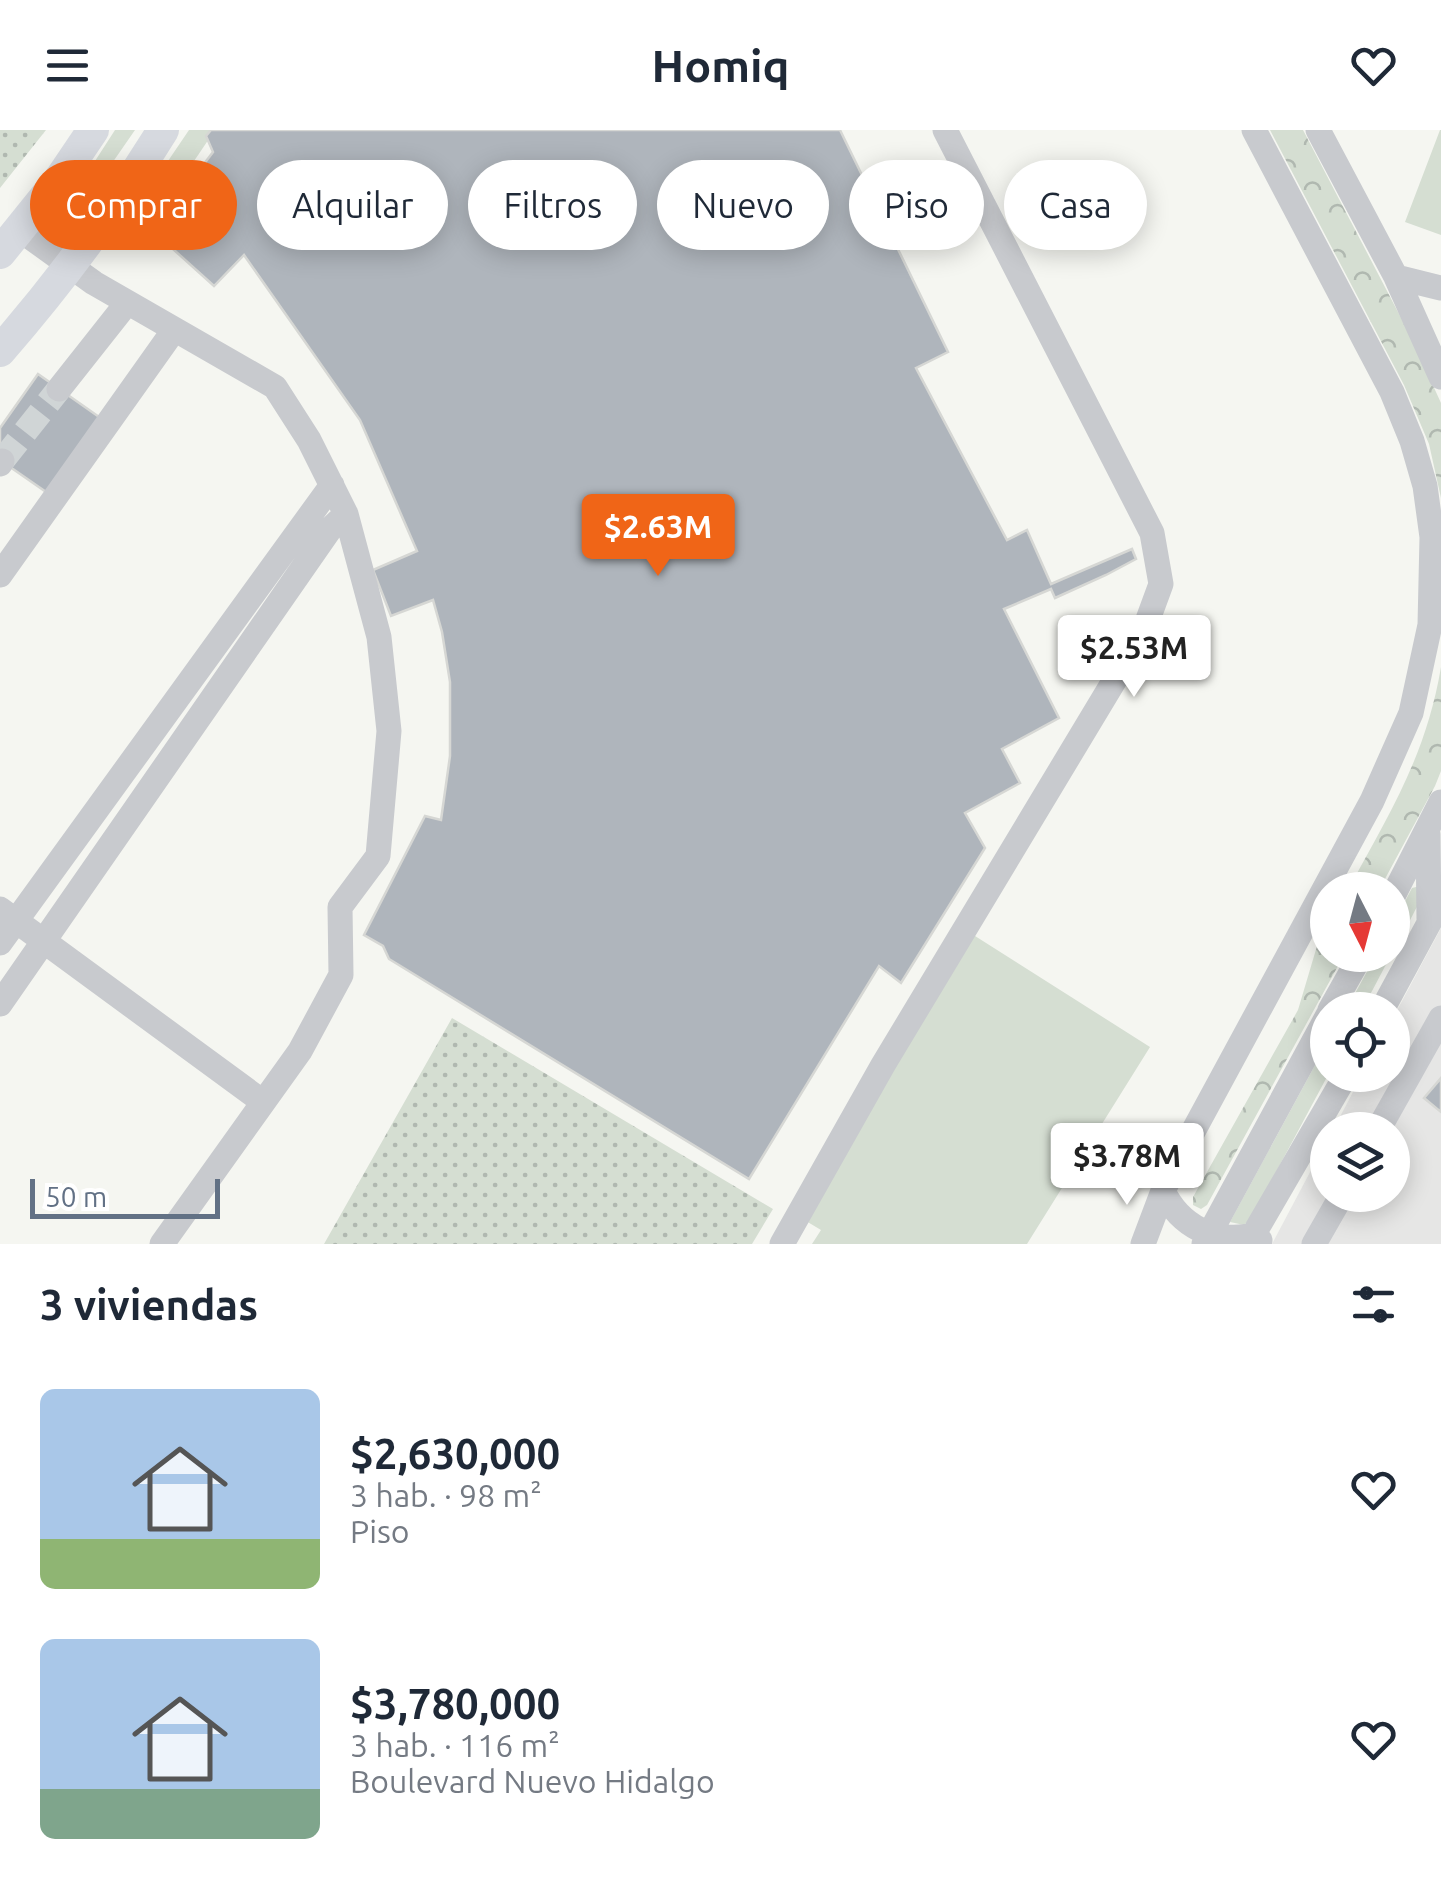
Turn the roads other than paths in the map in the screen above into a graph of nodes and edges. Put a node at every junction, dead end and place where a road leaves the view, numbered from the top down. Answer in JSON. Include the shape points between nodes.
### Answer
{"nodes":[{"id":1,"x":94,"y":130,"type":"edge"},
{"id":2,"x":163,"y":130,"type":"edge"},
{"id":3,"x":945,"y":130,"type":"edge"},
{"id":4,"x":1254,"y":130,"type":"edge"},
{"id":5,"x":1318,"y":130,"type":"edge"},
{"id":6,"x":10,"y":241,"type":"edge"},
{"id":7,"x":70,"y":266,"type":"junction"},
{"id":8,"x":1396,"y":277,"type":"junction"},
{"id":9,"x":1441,"y":288,"type":"edge"},
{"id":10,"x":128,"y":303,"type":"junction"},
{"id":11,"x":174,"y":330,"type":"junction"},
{"id":12,"x":0,"y":351,"type":"edge"},
{"id":13,"x":1441,"y":376,"type":"edge"},
{"id":14,"x":59,"y":390,"type":"tunnel mouth"},
{"id":15,"x":332,"y":485,"type":"junction"},
{"id":16,"x":346,"y":514,"type":"junction"},
{"id":17,"x":0,"y":575,"type":"edge"},
{"id":18,"x":1436,"y":614,"type":"edge"},
{"id":19,"x":1441,"y":802,"type":"edge"},
{"id":20,"x":1428,"y":832,"type":"junction"},
{"id":21,"x":1406,"y":872,"type":"edge"},
{"id":22,"x":1435,"y":912,"type":"edge"},
{"id":23,"x":8,"y":915,"type":"edge"},
{"id":24,"x":45,"y":939,"type":"junction"},
{"id":25,"x":0,"y":944,"type":"edge"},
{"id":26,"x":1392,"y":992,"type":"edge"},
{"id":27,"x":0,"y":1004,"type":"edge"},
{"id":28,"x":1441,"y":1018,"type":"edge"},
{"id":29,"x":1310,"y":1047,"type":"edge"},
{"id":30,"x":1337,"y":1092,"type":"edge"},
{"id":31,"x":264,"y":1102,"type":"junction"},
{"id":32,"x":1388,"y":1112,"type":"edge"},
{"id":33,"x":1163,"y":1190,"type":"junction"},
{"id":34,"x":1332,"y":1212,"type":"edge"},
{"id":35,"x":1206,"y":1239,"type":"edge"},
{"id":36,"x":1256,"y":1241,"type":"edge"},
{"id":37,"x":162,"y":1244,"type":"edge"},
{"id":38,"x":782,"y":1244,"type":"edge"},
{"id":39,"x":1143,"y":1244,"type":"edge"},
{"id":40,"x":1314,"y":1244,"type":"edge"}],
"edges":[{"from":1,"to":6,"type":"main road"},
{"from":2,"to":7,"type":"main road"},
{"from":3,"to":38,"type":"street","via":[[1152,533],[1161,584],[1142,633]]},
{"from":4,"to":18,"type":"street","via":[[1412,441],[1426,486]]},
{"from":5,"to":8,"type":"street"},
{"from":6,"to":7,"type":"street"},
{"from":7,"to":10,"type":"street"},
{"from":7,"to":12,"type":"main road"},
{"from":8,"to":9,"type":"street"},
{"from":8,"to":13,"type":"street"},
{"from":10,"to":11,"type":"street"},
{"from":10,"to":14,"type":"street"},
{"from":11,"to":15,"type":"street","via":[[275,387]]},
{"from":11,"to":17,"type":"street"},
{"from":15,"to":16,"type":"street"},
{"from":15,"to":23,"type":"street"},
{"from":16,"to":24,"type":"street"},
{"from":16,"to":31,"type":"street","via":[[379,637],[390,731],[378,856],[340,907],[341,975]]},
{"from":18,"to":33,"type":"street","via":[[1411,713],[1372,801]]},
{"from":19,"to":20,"type":"street"},
{"from":20,"to":21,"type":"street"},
{"from":20,"to":22,"type":"street"},
{"from":22,"to":26,"type":"street"},
{"from":23,"to":24,"type":"street"},
{"from":23,"to":25,"type":"street"},
{"from":24,"to":27,"type":"street"},
{"from":24,"to":31,"type":"street"},
{"from":28,"to":32,"type":"street"},
{"from":29,"to":35,"type":"street"},
{"from":30,"to":36,"type":"street"},
{"from":31,"to":37,"type":"street"},
{"from":33,"to":35,"type":"street","via":[[1173,1212]]},
{"from":33,"to":39,"type":"street"},
{"from":34,"to":40,"type":"street"},
{"from":35,"to":36,"type":"street"}]}
